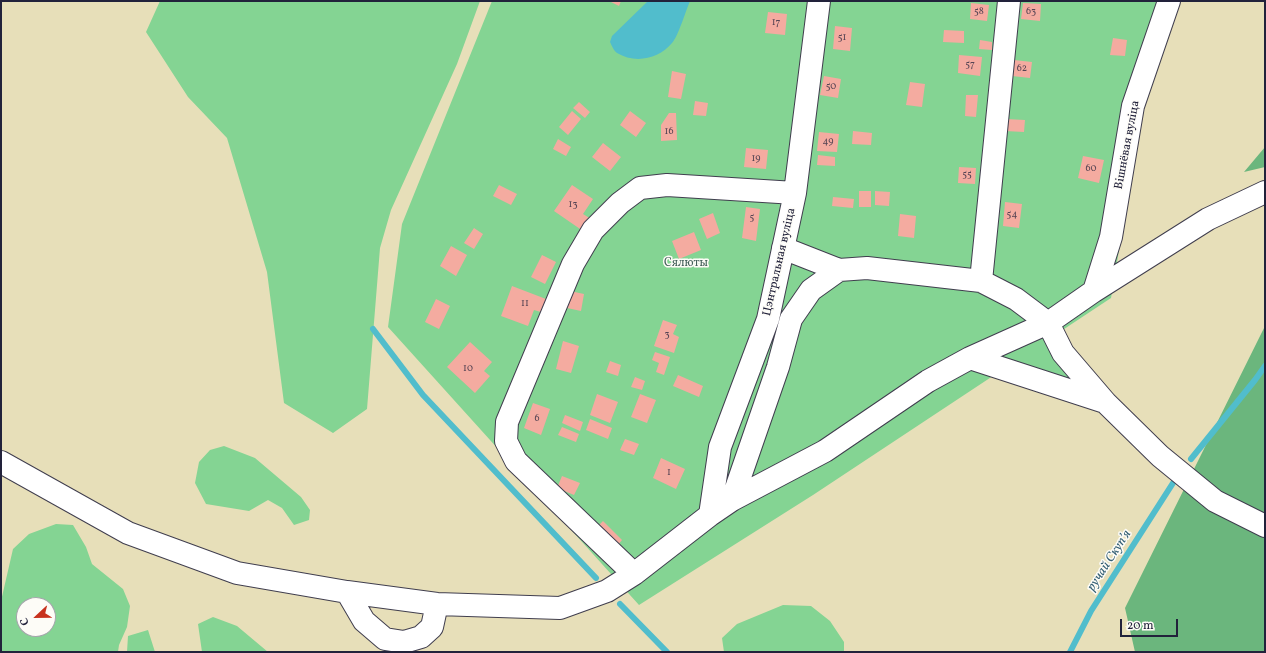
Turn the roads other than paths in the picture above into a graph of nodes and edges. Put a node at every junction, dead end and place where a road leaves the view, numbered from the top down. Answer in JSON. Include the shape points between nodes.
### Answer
{"nodes":[{"id":1,"x":820,"y":1,"type":"edge"},
{"id":2,"x":1009,"y":1,"type":"edge"},
{"id":3,"x":1169,"y":1,"type":"edge"},
{"id":4,"x":1265,"y":192,"type":"edge"},
{"id":5,"x":795,"y":193,"type":"junction"},
{"id":6,"x":784,"y":248,"type":"junction"},
{"id":7,"x":839,"y":270,"type":"junction"},
{"id":8,"x":980,"y":281,"type":"junction"},
{"id":9,"x":1094,"y":291,"type":"junction"},
{"id":10,"x":792,"y":319,"type":"junction"},
{"id":11,"x":1048,"y":323,"type":"junction"},
{"id":12,"x":970,"y":358,"type":"junction"},
{"id":13,"x":1104,"y":402,"type":"junction"},
{"id":14,"x":1,"y":462,"type":"edge"},
{"id":15,"x":732,"y":500,"type":"junction"},
{"id":16,"x":710,"y":515,"type":"junction"},
{"id":17,"x":1265,"y":526,"type":"edge"},
{"id":18,"x":634,"y":574,"type":"junction"},
{"id":19,"x":347,"y":592,"type":"junction"},
{"id":20,"x":437,"y":604,"type":"junction"}],
"edges":[{"from":1,"to":5,"type":"street","name":"Цэнтральная вуліца"},
{"from":2,"to":8,"type":"street"},
{"from":3,"to":9,"type":"street","name":"Вішнёвая вуліца","via":[[1133,106],[1111,237]]},
{"from":4,"to":9,"type":"street","via":[[1208,219]]},
{"from":5,"to":6,"type":"street","name":"Цэнтральная вуліца"},
{"from":5,"to":18,"type":"street","via":[[667,185],[640,188],[620,203],[593,230],[573,264],[507,422],[506,441],[516,462]]},
{"from":6,"to":7,"type":"street"},
{"from":6,"to":10,"type":"street"},
{"from":6,"to":16,"type":"street","name":"Цэнтральная вуліца","via":[[768,320],[720,447]]},
{"from":7,"to":8,"type":"street","via":[[867,268]]},
{"from":7,"to":10,"type":"street","via":[[811,290]]},
{"from":8,"to":11,"type":"street","via":[[1016,299]]},
{"from":9,"to":11,"type":"street"},
{"from":10,"to":15,"type":"street"},
{"from":11,"to":12,"type":"street"},
{"from":11,"to":13,"type":"street","via":[[1063,353]]},
{"from":12,"to":13,"type":"street"},
{"from":12,"to":15,"type":"street","via":[[928,381],[825,451]]},
{"from":13,"to":17,"type":"street","via":[[1160,456],[1215,501]]},
{"from":14,"to":19,"type":"street","via":[[128,533],[237,573]]},
{"from":15,"to":16,"type":"street"},
{"from":16,"to":18,"type":"street"},
{"from":18,"to":20,"type":"street","via":[[607,591],[560,608]]},
{"from":19,"to":20,"type":"street"},
{"from":19,"to":20,"type":"street","via":[[364,621],[385,639],[404,642],[421,638],[432,627]]}]}
